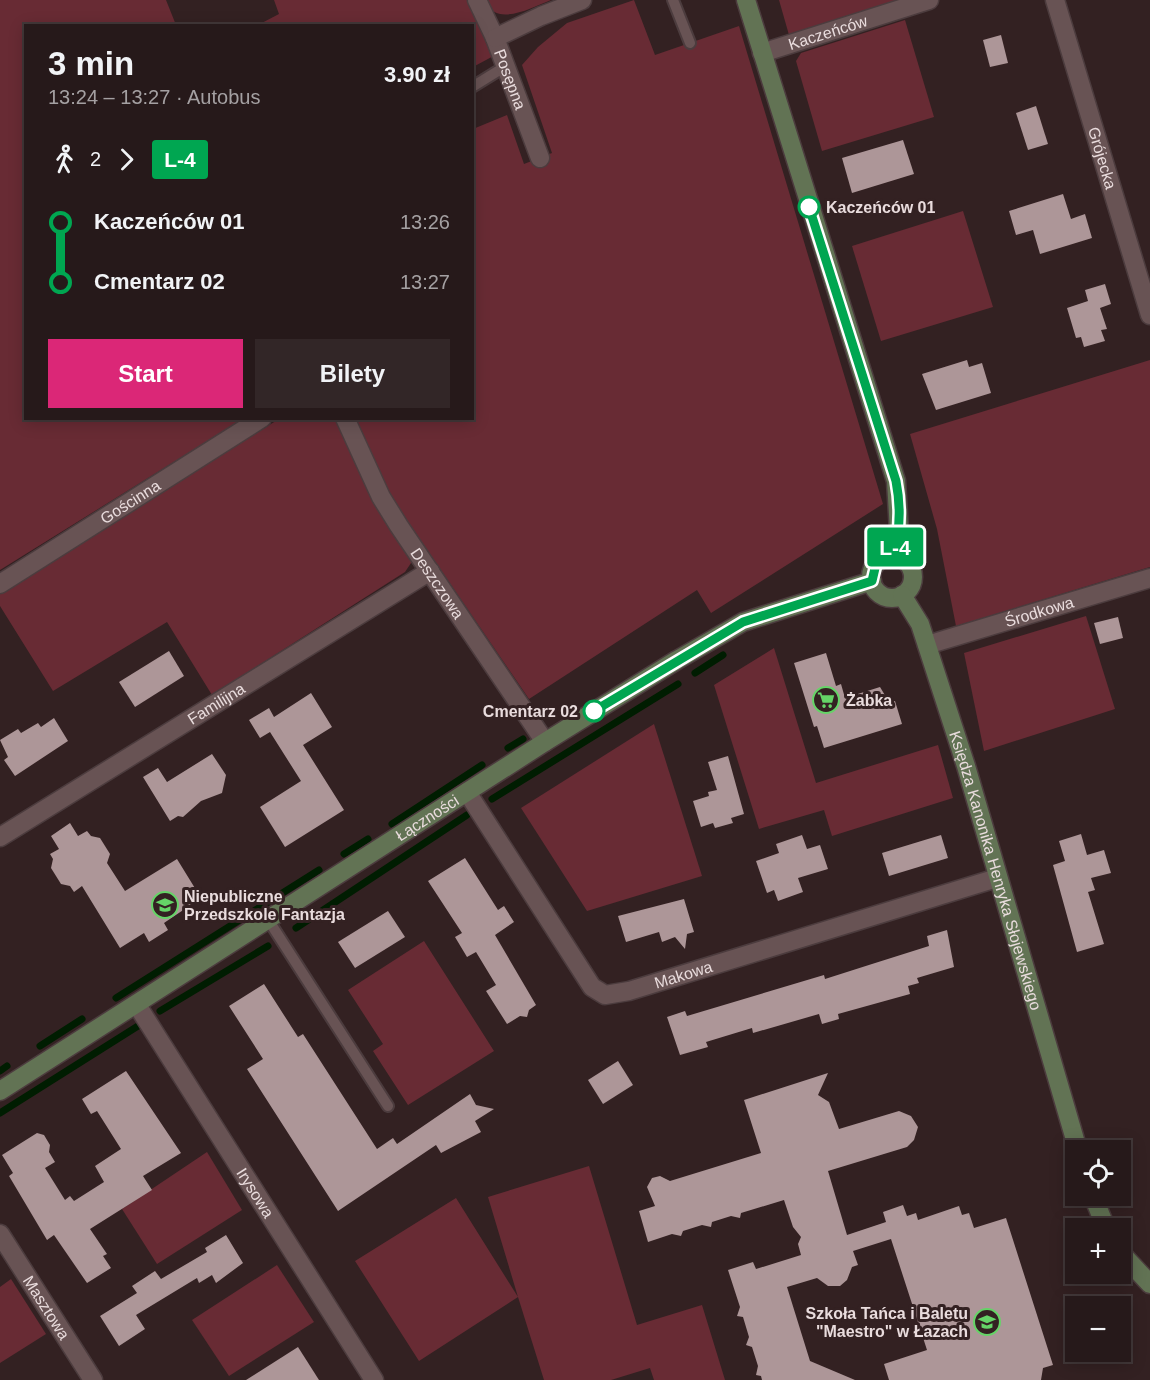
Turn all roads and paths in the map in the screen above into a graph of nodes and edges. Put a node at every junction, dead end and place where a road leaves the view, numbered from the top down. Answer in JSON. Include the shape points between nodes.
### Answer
{"nodes":[{"id":1,"x":477,"y":0,"type":"edge"},
{"id":2,"x":582,"y":0,"type":"edge"},
{"id":3,"x":673,"y":0,"type":"edge"},
{"id":4,"x":746,"y":0,"type":"edge"},
{"id":5,"x":929,"y":0,"type":"edge"},
{"id":6,"x":1055,"y":0,"type":"edge"},
{"id":7,"x":495,"y":38,"type":"junction"},
{"id":8,"x":690,"y":43,"type":"dead end"},
{"id":9,"x":762,"y":53,"type":"junction"},
{"id":10,"x":506,"y":66,"type":"junction"},
{"id":11,"x":474,"y":86,"type":"edge"},
{"id":12,"x":540,"y":158,"type":"dead end"},
{"id":13,"x":1150,"y":315,"type":"edge"},
{"id":14,"x":259,"y":420,"type":"edge"},
{"id":15,"x":346,"y":420,"type":"edge"},
{"id":16,"x":892,"y":556,"type":"junction"},
{"id":17,"x":430,"y":571,"type":"junction"},
{"id":18,"x":1150,"y":578,"type":"edge"},
{"id":19,"x":872,"y":581,"type":"junction"},
{"id":20,"x":0,"y":584,"type":"edge"},
{"id":21,"x":902,"y":595,"type":"junction"},
{"id":22,"x":927,"y":645,"type":"junction"},
{"id":23,"x":545,"y":742,"type":"junction"},
{"id":24,"x":467,"y":792,"type":"junction"},
{"id":25,"x":0,"y":837,"type":"edge"},
{"id":26,"x":997,"y":878,"type":"junction"},
{"id":27,"x":269,"y":921,"type":"junction"},
{"id":28,"x":136,"y":1005,"type":"junction"},
{"id":29,"x":0,"y":1091,"type":"edge"},
{"id":30,"x":388,"y":1106,"type":"dead end"},
{"id":31,"x":1075,"y":1140,"type":"edge"},
{"id":32,"x":0,"y":1234,"type":"edge"},
{"id":33,"x":1131,"y":1264,"type":"edge"},
{"id":34,"x":1150,"y":1284,"type":"edge"},
{"id":35,"x":93,"y":1380,"type":"edge"},
{"id":36,"x":374,"y":1380,"type":"edge"}],
"edges":[{"from":1,"to":7,"type":"street","name":"Posępna"},
{"from":2,"to":7,"type":"street"},
{"from":3,"to":8,"type":"lane"},
{"from":4,"to":9,"type":"street"},
{"from":5,"to":9,"type":"street","name":"Kaczeńców"},
{"from":6,"to":13,"type":"street","name":"Grójecka"},
{"from":7,"to":10,"type":"street","name":"Posępna"},
{"from":9,"to":16,"type":"street","via":[[896,481],[899,531]]},
{"from":10,"to":11,"type":"lane"},
{"from":10,"to":12,"type":"street","name":"Posępna"},
{"from":14,"to":20,"type":"street","name":"Gościnna"},
{"from":15,"to":17,"type":"street","name":"Deszczowa","via":[[381,497]]},
{"from":16,"to":19,"type":"street","via":[[876,564]]},
{"from":16,"to":21,"type":"street","via":[[903,558],[913,577]]},
{"from":17,"to":23,"type":"street","name":"Deszczowa"},
{"from":17,"to":25,"type":"street","name":"Familijna"},
{"from":18,"to":22,"type":"street","name":"Środkowa"},
{"from":19,"to":21,"type":"street","via":[[884,596]]},
{"from":19,"to":23,"type":"street","name":"Łączności","via":[[743,622]]},
{"from":21,"to":22,"type":"street","name":"Księdza Kanonika Henryka Słojewskiego","via":[[920,624]]},
{"from":22,"to":26,"type":"street","name":"Księdza Kanonika Henryka Słojewskiego"},
{"from":23,"to":24,"type":"street","name":"Łączności"},
{"from":24,"to":26,"type":"street","name":"Makowa","via":[[592,987],[605,995],[629,991]]},
{"from":24,"to":27,"type":"street","name":"Łączności"},
{"from":26,"to":31,"type":"street","name":"Księdza Kanonika Henryka Słojewskiego"},
{"from":27,"to":28,"type":"street","name":"Łączności"},
{"from":27,"to":30,"type":"lane"},
{"from":28,"to":29,"type":"street","name":"Łączności"},
{"from":28,"to":36,"type":"street","name":"Irysowa"},
{"from":32,"to":35,"type":"street","name":"Masztowa"},
{"from":33,"to":34,"type":"street"}]}
